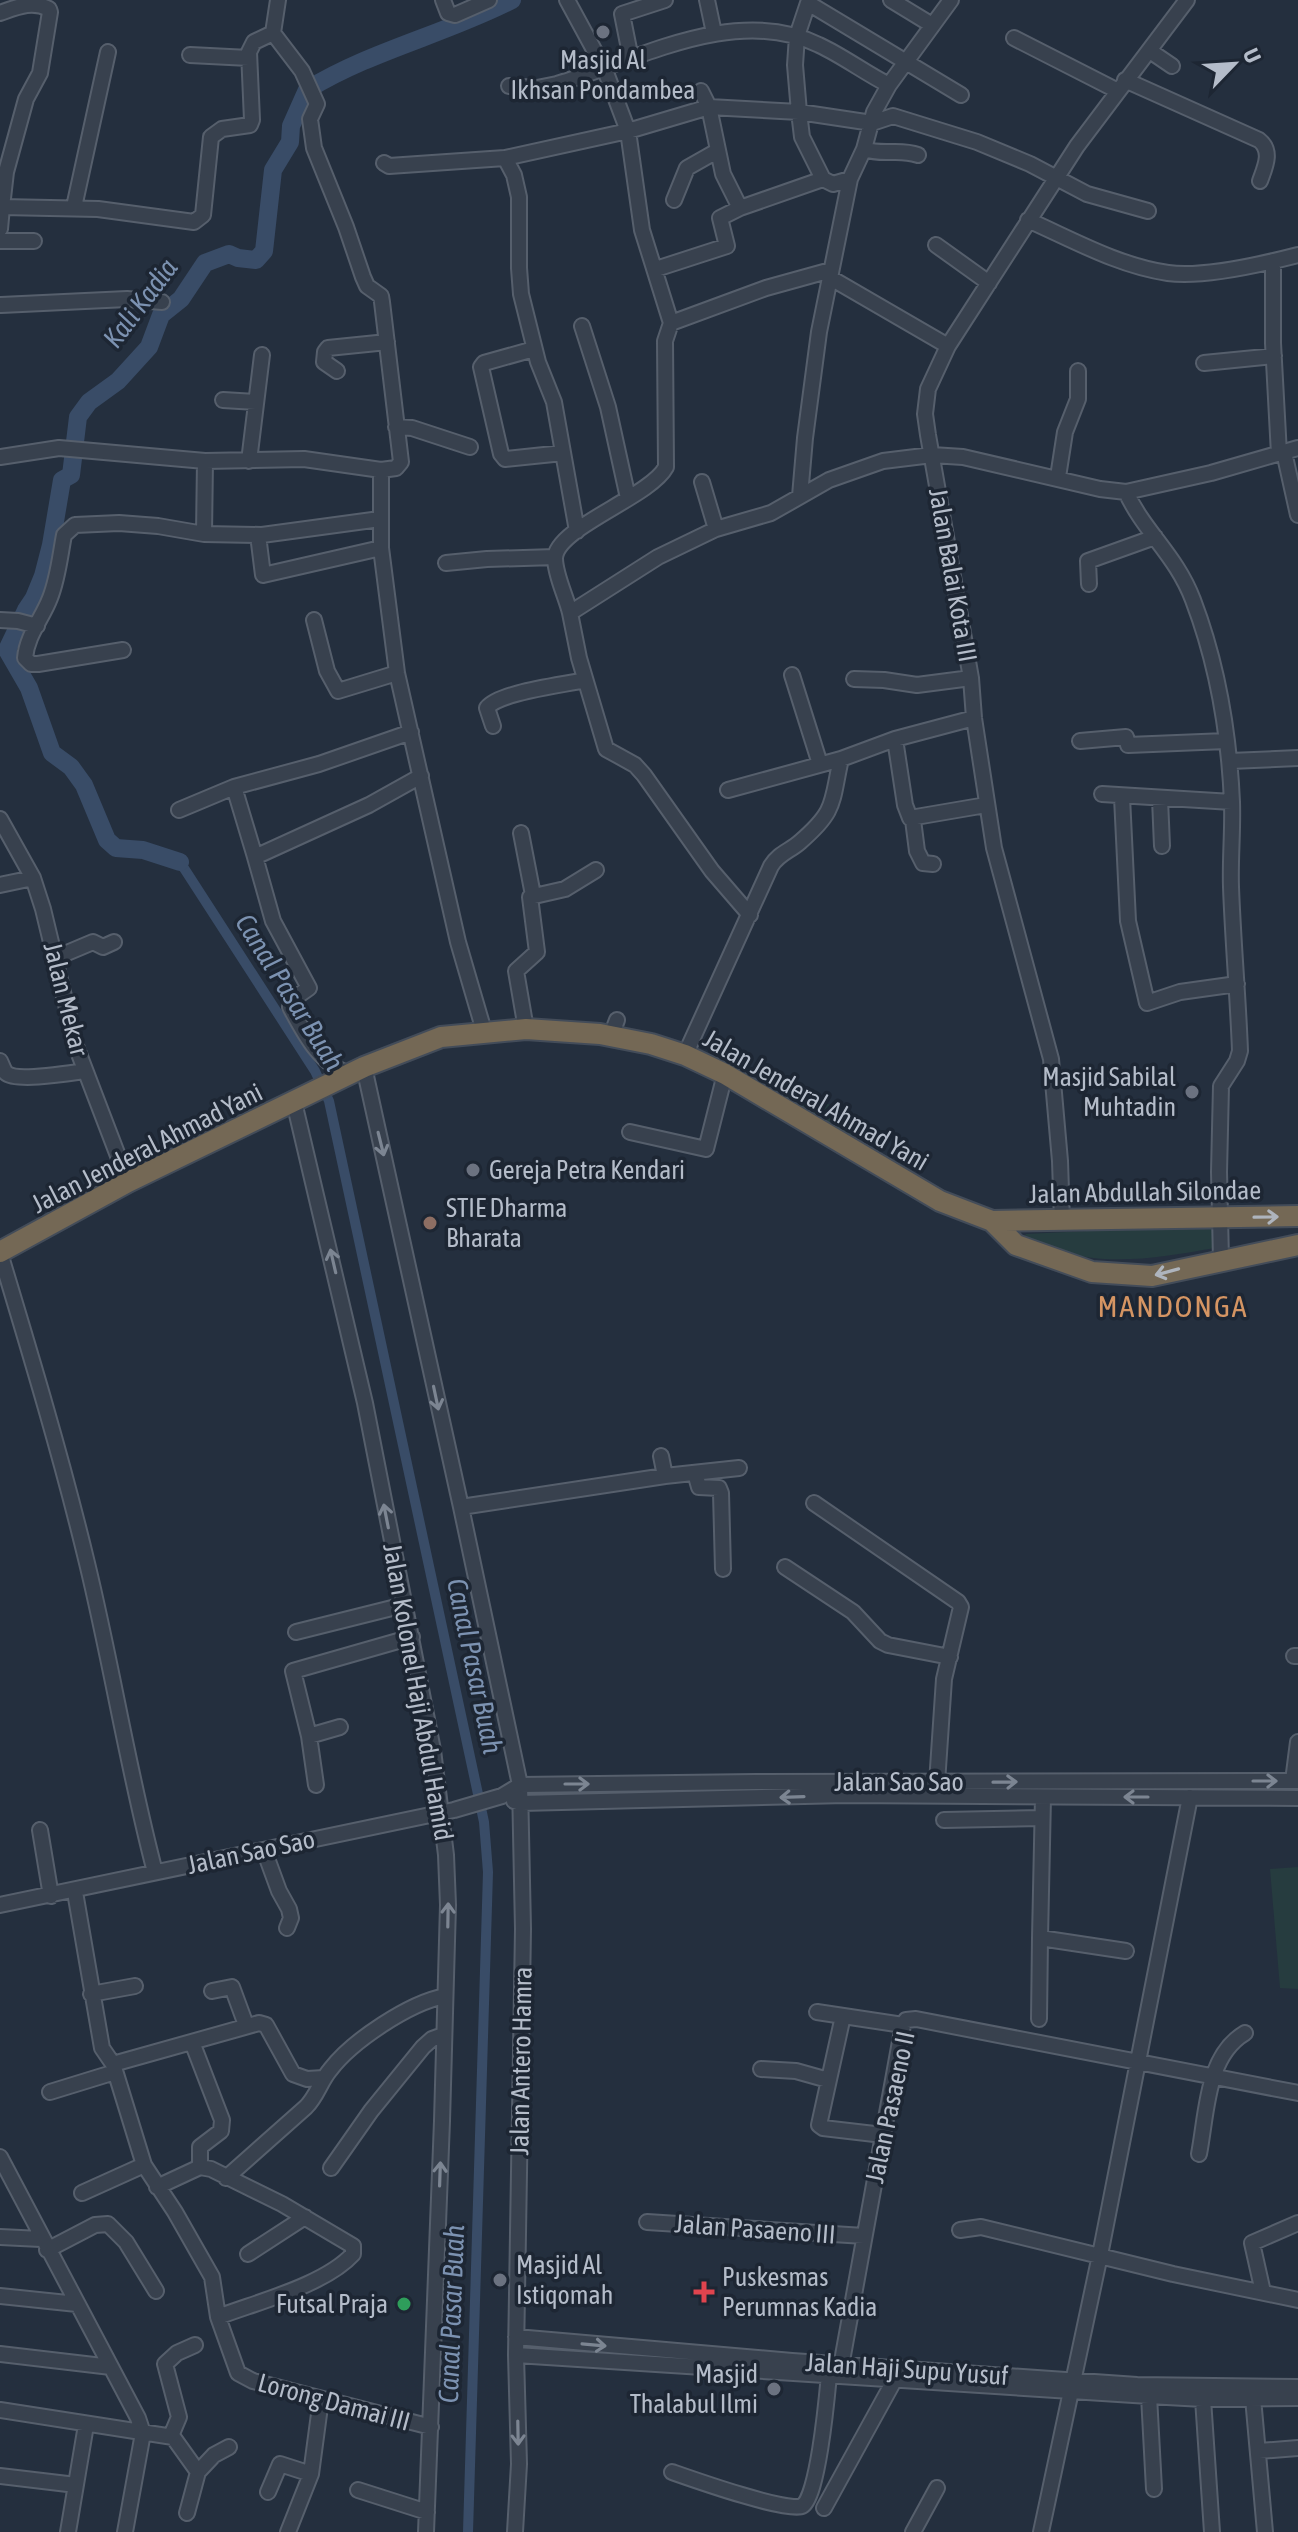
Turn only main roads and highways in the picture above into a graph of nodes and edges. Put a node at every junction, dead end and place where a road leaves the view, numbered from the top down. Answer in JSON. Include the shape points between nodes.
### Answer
{"nodes":[{"id":1,"x":1298,"y":1216,"type":"edge"},
{"id":2,"x":1024,"y":1219,"type":"junction"},
{"id":3,"x":992,"y":1221,"type":"junction"},
{"id":4,"x":1016,"y":1245,"type":"junction"},
{"id":5,"x":1298,"y":1245,"type":"edge"},
{"id":6,"x":0,"y":1252,"type":"edge"}],
"edges":[{"from":2,"to":1,"type":"highway","name":"Jalan Abdullah Silondae","one_way":true},
{"from":2,"to":3,"type":"highway","name":"Jalan Abdullah Silondae"},
{"from":2,"to":4,"type":"highway"},
{"from":3,"to":4,"type":"highway","name":"Jalan Jenderal Ahmad Yani"},
{"from":3,"to":6,"type":"highway","name":"Jalan Jenderal Ahmad Yani","via":[[940,1201],[685,1055],[614,1028],[526,1029],[441,1037],[351,1074],[128,1182]]},
{"from":5,"to":4,"type":"highway","name":"Jalan Jenderal Ahmad Yani","one_way":true,"via":[[1152,1276],[1092,1272]]}]}
